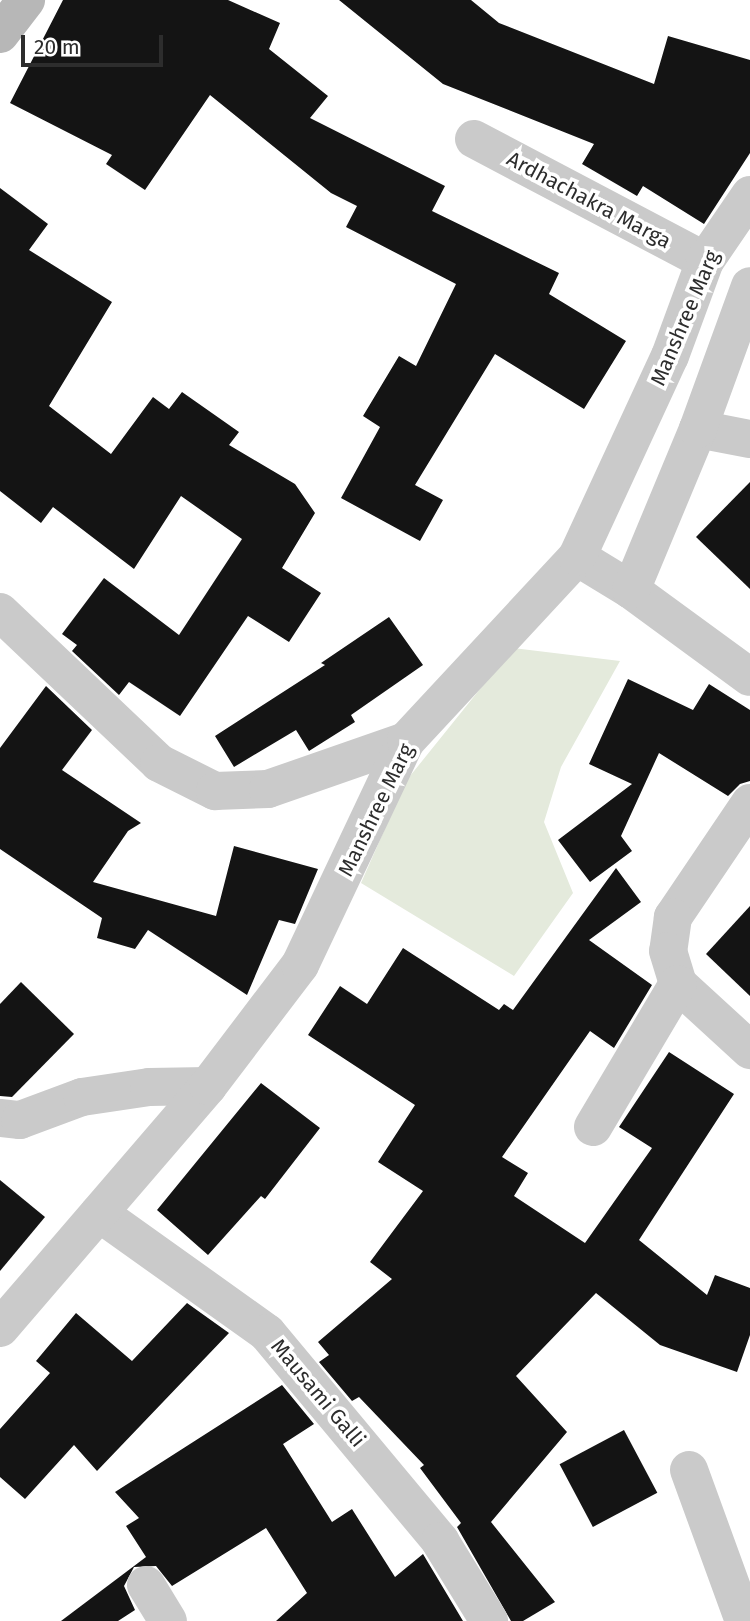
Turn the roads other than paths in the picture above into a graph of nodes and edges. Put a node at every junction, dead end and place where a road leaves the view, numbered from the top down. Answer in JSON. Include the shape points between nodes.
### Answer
{"nodes":[{"id":1,"x":26,"y":0,"type":"edge"},
{"id":2,"x":0,"y":34,"type":"edge"},
{"id":3,"x":474,"y":139,"type":"dead end"},
{"id":4,"x":750,"y":195,"type":"edge"},
{"id":5,"x":705,"y":261,"type":"junction"},
{"id":6,"x":750,"y":286,"type":"edge"},
{"id":7,"x":698,"y":429,"type":"junction"},
{"id":8,"x":750,"y":439,"type":"edge"},
{"id":9,"x":577,"y":557,"type":"junction"},
{"id":10,"x":631,"y":590,"type":"junction"},
{"id":11,"x":0,"y":612,"type":"edge"},
{"id":12,"x":750,"y":677,"type":"edge"},
{"id":13,"x":407,"y":741,"type":"junction"},
{"id":14,"x":750,"y":803,"type":"edge"},
{"id":15,"x":678,"y":984,"type":"junction"},
{"id":16,"x":750,"y":1050,"type":"edge"},
{"id":17,"x":208,"y":1086,"type":"junction"},
{"id":18,"x":0,"y":1118,"type":"edge"},
{"id":19,"x":593,"y":1127,"type":"dead end"},
{"id":20,"x":99,"y":1213,"type":"junction"},
{"id":21,"x":0,"y":1328,"type":"edge"},
{"id":22,"x":689,"y":1469,"type":"dead end"},
{"id":23,"x":146,"y":1585,"type":"dead end"},
{"id":24,"x":168,"y":1621,"type":"edge"},
{"id":25,"x":489,"y":1621,"type":"edge"},
{"id":26,"x":744,"y":1621,"type":"edge"}],
"edges":[{"from":1,"to":2,"type":"main road"},
{"from":3,"to":5,"type":"street","name":"Ardhachakra Marga"},
{"from":4,"to":5,"type":"street","name":"Manshree Marg"},
{"from":5,"to":9,"type":"street","name":"Manshree Marg","via":[[670,356]]},
{"from":6,"to":7,"type":"street"},
{"from":7,"to":8,"type":"street"},
{"from":7,"to":10,"type":"street"},
{"from":9,"to":10,"type":"street"},
{"from":9,"to":13,"type":"street","name":"Manshree Marg"},
{"from":10,"to":12,"type":"street"},
{"from":11,"to":13,"type":"street","via":[[159,763],[215,791],[268,789]]},
{"from":13,"to":17,"type":"street","name":"Manshree Marg","via":[[300,965]]},
{"from":14,"to":15,"type":"street","via":[[673,917],[668,951]]},
{"from":15,"to":16,"type":"street"},
{"from":15,"to":19,"type":"street"},
{"from":17,"to":18,"type":"street","via":[[149,1087],[82,1097],[20,1120]]},
{"from":17,"to":20,"type":"street","name":"Manshree Marg"},
{"from":20,"to":21,"type":"street","name":"Manshree Marg"},
{"from":20,"to":25,"type":"street","name":"Mausami Galli","via":[[267,1333],[440,1541]]},
{"from":22,"to":26,"type":"street"},
{"from":23,"to":24,"type":"street"}]}
